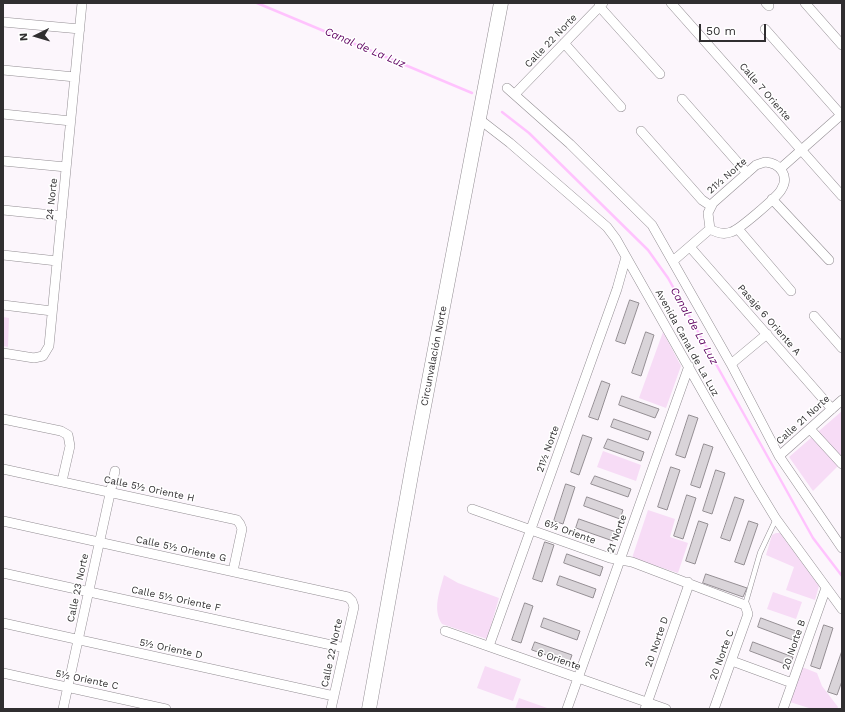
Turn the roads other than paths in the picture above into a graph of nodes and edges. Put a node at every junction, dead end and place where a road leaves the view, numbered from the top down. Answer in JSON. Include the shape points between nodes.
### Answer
{"nodes":[{"id":1,"x":82,"y":3,"type":"edge"},
{"id":2,"x":501,"y":3,"type":"edge"},
{"id":3,"x":671,"y":3,"type":"edge"},
{"id":4,"x":805,"y":3,"type":"edge"},
{"id":5,"x":601,"y":5,"type":"edge"},
{"id":6,"x":3,"y":22,"type":"edge"},
{"id":7,"x":80,"y":29,"type":"junction"},
{"id":8,"x":765,"y":29,"type":"dead end"},
{"id":9,"x":564,"y":43,"type":"junction"},
{"id":10,"x":842,"y":45,"type":"edge"},
{"id":11,"x":3,"y":70,"type":"edge"},
{"id":12,"x":660,"y":74,"type":"dead end"},
{"id":13,"x":75,"y":78,"type":"junction"},
{"id":14,"x":507,"y":88,"type":"dead end"},
{"id":15,"x":515,"y":94,"type":"junction"},
{"id":16,"x":682,"y":99,"type":"dead end"},
{"id":17,"x":621,"y":107,"type":"dead end"},
{"id":18,"x":3,"y":114,"type":"edge"},
{"id":19,"x":842,"y":115,"type":"edge"},
{"id":20,"x":479,"y":119,"type":"junction"},
{"id":21,"x":71,"y":121,"type":"junction"},
{"id":22,"x":641,"y":131,"type":"dead end"},
{"id":23,"x":801,"y":150,"type":"junction"},
{"id":24,"x":3,"y":161,"type":"edge"},
{"id":25,"x":66,"y":167,"type":"junction"},
{"id":26,"x":781,"y":168,"type":"junction"},
{"id":27,"x":747,"y":173,"type":"junction"},
{"id":28,"x":842,"y":196,"type":"edge"},
{"id":29,"x":772,"y":199,"type":"junction"},
{"id":30,"x":710,"y":206,"type":"junction"},
{"id":31,"x":3,"y":210,"type":"edge"},
{"id":32,"x":62,"y":216,"type":"junction"},
{"id":33,"x":710,"y":229,"type":"junction"},
{"id":34,"x":738,"y":229,"type":"junction"},
{"id":35,"x":690,"y":247,"type":"junction"},
{"id":36,"x":3,"y":255,"type":"edge"},
{"id":37,"x":626,"y":257,"type":"junction"},
{"id":38,"x":829,"y":260,"type":"dead end"},
{"id":39,"x":57,"y":261,"type":"junction"},
{"id":40,"x":673,"y":261,"type":"junction"},
{"id":41,"x":791,"y":291,"type":"dead end"},
{"id":42,"x":3,"y":305,"type":"edge"},
{"id":43,"x":52,"y":311,"type":"junction"},
{"id":44,"x":814,"y":316,"type":"dead end"},
{"id":45,"x":767,"y":334,"type":"junction"},
{"id":46,"x":842,"y":348,"type":"edge"},
{"id":47,"x":3,"y":353,"type":"edge"},
{"id":48,"x":731,"y":364,"type":"junction"},
{"id":49,"x":689,"y":366,"type":"junction"},
{"id":50,"x":842,"y":400,"type":"edge"},
{"id":51,"x":832,"y":409,"type":"junction"},
{"id":52,"x":3,"y":419,"type":"edge"},
{"id":53,"x":810,"y":429,"type":"junction"},
{"id":54,"x":779,"y":456,"type":"junction"},
{"id":55,"x":842,"y":464,"type":"edge"},
{"id":56,"x":3,"y":469,"type":"edge"},
{"id":57,"x":115,"y":471,"type":"dead end"},
{"id":58,"x":62,"y":482,"type":"junction"},
{"id":59,"x":110,"y":492,"type":"junction"},
{"id":60,"x":472,"y":509,"type":"dead end"},
{"id":61,"x":776,"y":519,"type":"junction"},
{"id":62,"x":3,"y":522,"type":"edge"},
{"id":63,"x":531,"y":530,"type":"junction"},
{"id":64,"x":99,"y":543,"type":"junction"},
{"id":65,"x":842,"y":548,"type":"edge"},
{"id":66,"x":620,"y":559,"type":"junction"},
{"id":67,"x":233,"y":571,"type":"junction"},
{"id":68,"x":3,"y":573,"type":"edge"},
{"id":69,"x":688,"y":582,"type":"junction"},
{"id":70,"x":826,"y":588,"type":"junction"},
{"id":71,"x":88,"y":591,"type":"junction"},
{"id":72,"x":352,"y":601,"type":"joint"},
{"id":73,"x":746,"y":607,"type":"junction"},
{"id":74,"x":842,"y":609,"type":"edge"},
{"id":75,"x":3,"y":623,"type":"edge"},
{"id":76,"x":445,"y":631,"type":"dead end"},
{"id":77,"x":78,"y":639,"type":"junction"},
{"id":78,"x":489,"y":646,"type":"junction"},
{"id":79,"x":345,"y":648,"type":"junction"},
{"id":80,"x":732,"y":661,"type":"junction"},
{"id":81,"x":3,"y":673,"type":"edge"},
{"id":82,"x":578,"y":678,"type":"junction"},
{"id":83,"x":792,"y":683,"type":"junction"},
{"id":84,"x":68,"y":687,"type":"junction"},
{"id":85,"x":334,"y":696,"type":"junction"},
{"id":86,"x":646,"y":706,"type":"edge"},
{"id":87,"x":63,"y":709,"type":"edge"},
{"id":88,"x":166,"y":709,"type":"edge"},
{"id":89,"x":331,"y":709,"type":"edge"},
{"id":90,"x":369,"y":709,"type":"edge"},
{"id":91,"x":567,"y":709,"type":"edge"},
{"id":92,"x":666,"y":709,"type":"edge"},
{"id":93,"x":714,"y":709,"type":"edge"},
{"id":94,"x":783,"y":709,"type":"edge"}],
"edges":[{"from":1,"to":7,"type":"street","name":"24 Norte"},
{"from":2,"to":20,"type":"main road","name":"Circunvalación Norte"},
{"from":3,"to":23,"type":"street","name":"Calle 7 Oriente"},
{"from":4,"to":10,"type":"street"},
{"from":5,"to":9,"type":"street","name":"Calle 22 Norte"},
{"from":5,"to":12,"type":"street"},
{"from":6,"to":7,"type":"street"},
{"from":7,"to":13,"type":"street","name":"24 Norte"},
{"from":8,"to":19,"type":"street"},
{"from":9,"to":15,"type":"street","name":"Calle 22 Norte"},
{"from":9,"to":17,"type":"street"},
{"from":11,"to":13,"type":"street"},
{"from":13,"to":21,"type":"street","name":"24 Norte"},
{"from":14,"to":15,"type":"street"},
{"from":15,"to":40,"type":"street","via":[[644,215]]},
{"from":16,"to":27,"type":"street"},
{"from":18,"to":21,"type":"street"},
{"from":19,"to":23,"type":"street"},
{"from":20,"to":37,"type":"street","name":"Avenida Canal de La Luz","via":[[607,227]]},
{"from":20,"to":90,"type":"main road","name":"Circunvalación Norte"},
{"from":21,"to":25,"type":"street","name":"24 Norte"},
{"from":22,"to":30,"type":"street"},
{"from":23,"to":26,"type":"street"},
{"from":23,"to":28,"type":"street","name":"Calle 7 Oriente"},
{"from":24,"to":25,"type":"street"},
{"from":25,"to":32,"type":"street","name":"24 Norte"},
{"from":26,"to":27,"type":"street","name":"21½ Norte","via":[[765,162],[756,165]]},
{"from":26,"to":29,"type":"street","via":[[784,185]]},
{"from":27,"to":30,"type":"street","name":"21½ Norte"},
{"from":29,"to":34,"type":"street"},
{"from":29,"to":38,"type":"street"},
{"from":30,"to":33,"type":"street","name":"21½ Norte"},
{"from":31,"to":32,"type":"street"},
{"from":32,"to":39,"type":"street","name":"24 Norte"},
{"from":33,"to":34,"type":"street","via":[[724,234]]},
{"from":33,"to":35,"type":"street"},
{"from":34,"to":41,"type":"street"},
{"from":35,"to":40,"type":"street"},
{"from":35,"to":45,"type":"street","name":"Pasaje 6 Oriente A"},
{"from":36,"to":39,"type":"street"},
{"from":37,"to":49,"type":"street","name":"Avenida Canal de La Luz"},
{"from":37,"to":63,"type":"street","name":"21½ Norte","via":[[617,289]]},
{"from":39,"to":43,"type":"street","name":"24 Norte"},
{"from":40,"to":48,"type":"street"},
{"from":42,"to":43,"type":"street"},
{"from":43,"to":47,"type":"street","name":"24 Norte","via":[[49,346],[43,356],[34,358]]},
{"from":44,"to":46,"type":"street"},
{"from":45,"to":48,"type":"street"},
{"from":45,"to":51,"type":"street","name":"Pasaje 6 Oriente A"},
{"from":48,"to":54,"type":"street"},
{"from":49,"to":61,"type":"street","name":"Avenida Canal de La Luz","via":[[732,446]]},
{"from":49,"to":66,"type":"street","name":"21 Norte"},
{"from":50,"to":51,"type":"street","name":"Calle 21 Norte"},
{"from":51,"to":53,"type":"street","name":"Calle 21 Norte"},
{"from":52,"to":58,"type":"street","via":[[66,433],[71,442]]},
{"from":53,"to":54,"type":"street","name":"Calle 21 Norte"},
{"from":53,"to":55,"type":"street"},
{"from":54,"to":65,"type":"street"},
{"from":56,"to":58,"type":"street","name":"Calle 5½ Oriente H"},
{"from":57,"to":59,"type":"street","name":"Calle 23 Norte"},
{"from":58,"to":59,"type":"street","name":"Calle 5½ Oriente H"},
{"from":59,"to":64,"type":"street","name":"Calle 23 Norte"},
{"from":59,"to":67,"type":"street","name":"Calle 5½ Oriente H","via":[[237,520],[242,529]]},
{"from":60,"to":63,"type":"street","name":"6½ Oriente"},
{"from":61,"to":70,"type":"street","name":"Avenida Canal de La Luz"},
{"from":61,"to":73,"type":"lane","via":[[760,553]]},
{"from":62,"to":64,"type":"street","name":"Calle 5½ Oriente G"},
{"from":63,"to":66,"type":"street","name":"6½ Oriente","via":[[610,558]]},
{"from":63,"to":78,"type":"street","name":"21½ Norte"},
{"from":64,"to":67,"type":"street","name":"Calle 5½ Oriente G"},
{"from":64,"to":71,"type":"street","name":"Calle 23 Norte"},
{"from":66,"to":69,"type":"street","name":"6½ Oriente"},
{"from":66,"to":82,"type":"street","name":"21 Norte"},
{"from":67,"to":72,"type":"street","name":"Calle 5½ Oriente G","via":[[344,595]]},
{"from":68,"to":71,"type":"street","name":"Calle 5½ Oriente F"},
{"from":69,"to":73,"type":"street","name":"6½ Oriente","via":[[692,586]]},
{"from":69,"to":86,"type":"street","name":"20 Norte D"},
{"from":70,"to":74,"type":"street","name":"Avenida Canal de La Luz"},
{"from":70,"to":83,"type":"street","name":"20 Norte B"},
{"from":71,"to":77,"type":"street","name":"Calle 23 Norte"},
{"from":71,"to":79,"type":"street","name":"Calle 5½ Oriente F"},
{"from":72,"to":79,"type":"street","name":"Calle 22 Norte","via":[[354,607]]},
{"from":73,"to":80,"type":"street","name":"20 Norte C","via":[[748,614]]},
{"from":75,"to":77,"type":"street","name":"5½ Oriente D"},
{"from":76,"to":78,"type":"street","name":"6 Oriente"},
{"from":77,"to":84,"type":"street","name":"Calle 23 Norte"},
{"from":77,"to":85,"type":"street","name":"5½ Oriente D"},
{"from":78,"to":82,"type":"street","name":"6 Oriente"},
{"from":79,"to":85,"type":"street","name":"Calle 22 Norte"},
{"from":80,"to":83,"type":"street"},
{"from":80,"to":93,"type":"street","name":"20 Norte C"},
{"from":81,"to":84,"type":"street","name":"5½ Oriente C"},
{"from":82,"to":86,"type":"street","name":"6 Oriente"},
{"from":82,"to":91,"type":"street","name":"21 Norte"},
{"from":83,"to":94,"type":"street","name":"20 Norte B"},
{"from":84,"to":87,"type":"street","name":"Calle 23 Norte"},
{"from":84,"to":88,"type":"street","name":"5½ Oriente C"},
{"from":85,"to":89,"type":"street","name":"Calle 22 Norte"},
{"from":86,"to":92,"type":"street","name":"6 Oriente"}]}
